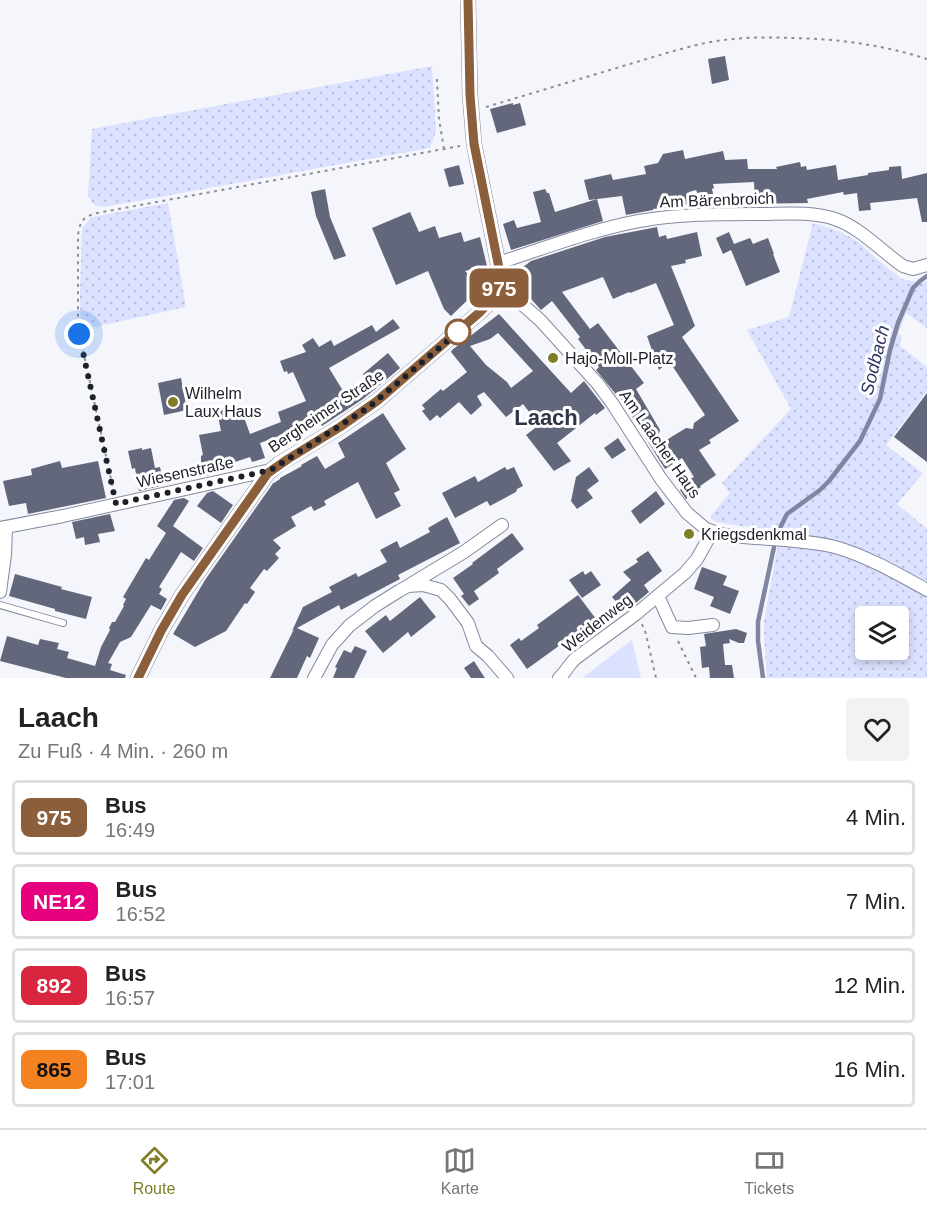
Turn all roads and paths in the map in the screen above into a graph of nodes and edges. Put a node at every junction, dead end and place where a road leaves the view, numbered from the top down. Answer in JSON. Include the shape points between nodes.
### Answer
{"nodes":[{"id":1,"x":468,"y":0,"type":"edge"},
{"id":2,"x":927,"y":59,"type":"edge"},
{"id":3,"x":437,"y":80,"type":"dead end"},
{"id":4,"x":471,"y":111,"type":"junction"},
{"id":5,"x":474,"y":144,"type":"junction"},
{"id":6,"x":444,"y":149,"type":"junction"},
{"id":7,"x":498,"y":262,"type":"junction"},
{"id":8,"x":927,"y":265,"type":"edge"},
{"id":9,"x":499,"y":289,"type":"junction"},
{"id":10,"x":271,"y":470,"type":"junction"},
{"id":11,"x":116,"y":504,"type":"junction"},
{"id":12,"x":502,"y":525,"type":"dead end"},
{"id":13,"x":3,"y":527,"type":"edge"},
{"id":14,"x":712,"y":532,"type":"junction"},
{"id":15,"x":408,"y":586,"type":"junction"},
{"id":16,"x":927,"y":590,"type":"edge"},
{"id":17,"x":0,"y":592,"type":"edge"},
{"id":18,"x":658,"y":597,"type":"junction"},
{"id":19,"x":0,"y":605,"type":"edge"},
{"id":20,"x":636,"y":614,"type":"junction"},
{"id":21,"x":63,"y":623,"type":"dead end"},
{"id":22,"x":713,"y":625,"type":"dead end"},
{"id":23,"x":672,"y":627,"type":"junction"},
{"id":24,"x":138,"y":678,"type":"edge"},
{"id":25,"x":314,"y":678,"type":"edge"},
{"id":26,"x":507,"y":678,"type":"edge"},
{"id":27,"x":559,"y":678,"type":"edge"},
{"id":28,"x":656,"y":678,"type":"edge"},
{"id":29,"x":696,"y":678,"type":"edge"}],
"edges":[{"from":1,"to":4,"type":"street"},
{"from":2,"to":4,"type":"path","via":[[847,41],[732,39],[670,52]]},
{"from":3,"to":6,"type":"path"},
{"from":4,"to":5,"type":"street"},
{"from":5,"to":6,"type":"path"},
{"from":5,"to":7,"type":"street"},
{"from":6,"to":11,"type":"path","via":[[84,218],[78,232],[78,324]]},
{"from":7,"to":8,"type":"street","name":"Am Bärenbroich","via":[[638,221],[784,214],[834,219],[850,226],[903,267]]},
{"from":7,"to":9,"type":"street"},
{"from":9,"to":10,"type":"street","name":"Bergheimer Straße","via":[[480,312],[385,394]]},
{"from":9,"to":14,"type":"street","name":"Am Laacher Haus","via":[[540,320],[598,384],[671,494],[694,520]]},
{"from":10,"to":11,"type":"street","name":"Wiesenstraße"},
{"from":10,"to":24,"type":"street","name":"Bergheimer Straße","via":[[182,595]]},
{"from":11,"to":13,"type":"street","name":"Wiesenstraße"},
{"from":12,"to":15,"type":"street"},
{"from":13,"to":17,"type":"street","via":[[5,555]]},
{"from":14,"to":16,"type":"street","name":"Am Laacher Haus","via":[[836,548],[874,562]]},
{"from":14,"to":18,"type":"street","name":"Weidenweg","via":[[690,567]]},
{"from":15,"to":25,"type":"street","via":[[340,634]]},
{"from":15,"to":26,"type":"street","via":[[428,586],[444,593],[468,623],[476,646]]},
{"from":18,"to":20,"type":"street","name":"Weidenweg"},
{"from":18,"to":23,"type":"street","name":"Weidenweg"},
{"from":19,"to":21,"type":"lane"},
{"from":20,"to":27,"type":"street","name":"Weidenweg","via":[[576,658]]},
{"from":20,"to":28,"type":"path","via":[[646,634]]},
{"from":22,"to":23,"type":"street"},
{"from":23,"to":29,"type":"path"}]}
